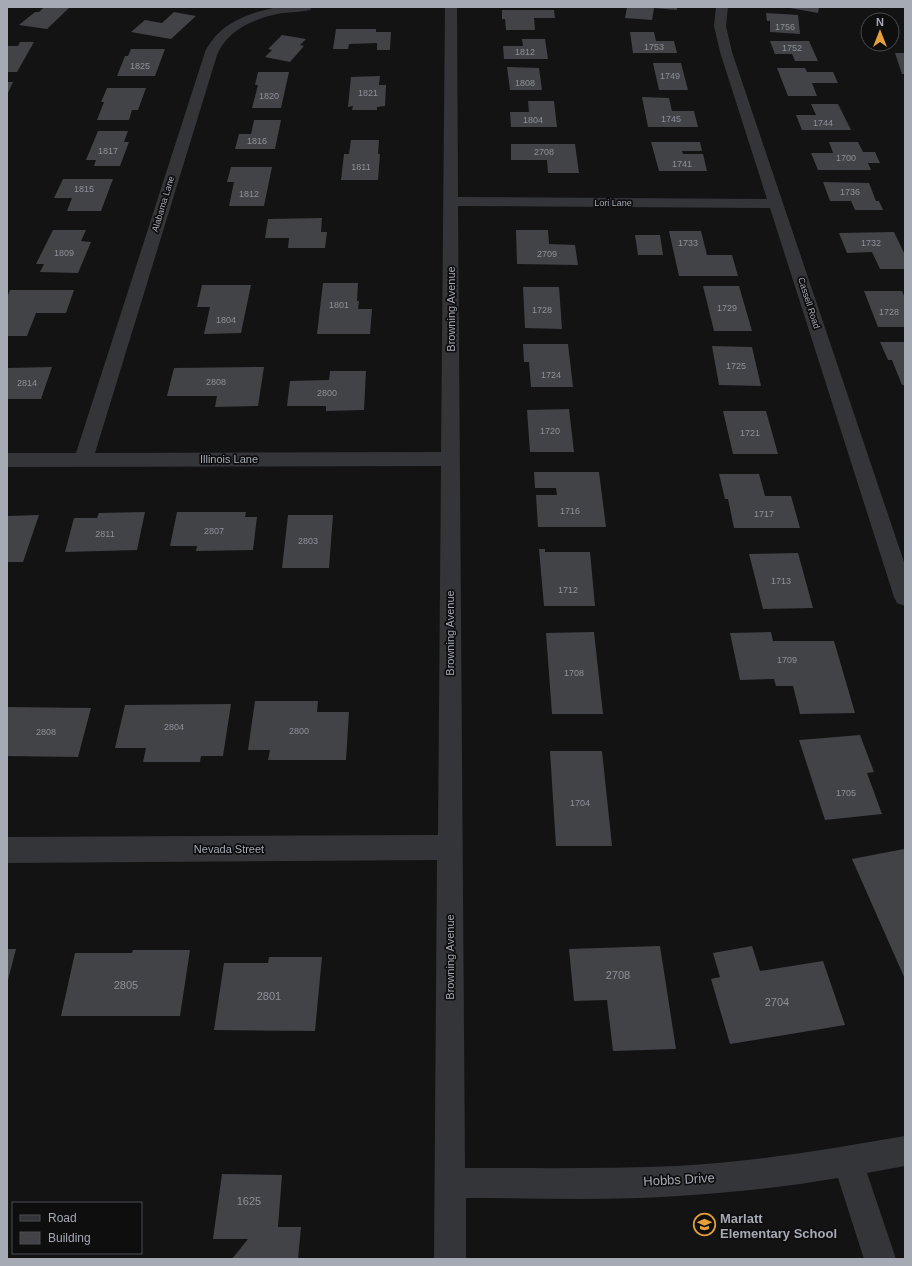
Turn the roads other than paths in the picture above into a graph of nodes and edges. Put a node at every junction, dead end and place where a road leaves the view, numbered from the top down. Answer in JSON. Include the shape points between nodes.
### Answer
{"nodes":[{"id":1,"x":306,"y":7,"type":"edge"},
{"id":2,"x":451,"y":7,"type":"edge"},
{"id":3,"x":722,"y":7,"type":"edge"},
{"id":4,"x":451,"y":201,"type":"junction"},
{"id":5,"x":775,"y":204,"type":"junction"},
{"id":6,"x":450,"y":459,"type":"junction"},
{"id":7,"x":7,"y":460,"type":"edge"},
{"id":8,"x":83,"y":460,"type":"junction"},
{"id":9,"x":905,"y":597,"type":"edge"},
{"id":10,"x":450,"y":847,"type":"junction"},
{"id":11,"x":7,"y":850,"type":"edge"},
{"id":12,"x":905,"y":1151,"type":"edge"},
{"id":13,"x":848,"y":1161,"type":"junction"},
{"id":14,"x":450,"y":1183,"type":"junction"},
{"id":15,"x":450,"y":1259,"type":"edge"},
{"id":16,"x":880,"y":1259,"type":"edge"}],
"edges":[{"from":1,"to":8,"type":"street","name":"Alabama Lane","via":[[263,14],[242,22],[218,41],[209,59]]},
{"from":2,"to":4,"type":"street","name":"Browning Avenue"},
{"from":3,"to":5,"type":"street","name":"Cassell Road","via":[[720,26],[726,52]]},
{"from":4,"to":5,"type":"street","name":"Lori Lane"},
{"from":4,"to":6,"type":"street","name":"Browning Avenue"},
{"from":5,"to":9,"type":"street","name":"Cassell Road"},
{"from":6,"to":8,"type":"street","name":"Illinois Lane"},
{"from":6,"to":10,"type":"street","name":"Browning Avenue"},
{"from":7,"to":8,"type":"street","name":"Illinois Lane"},
{"from":10,"to":11,"type":"street","name":"Nevada Street"},
{"from":10,"to":14,"type":"street","name":"Browning Avenue"},
{"from":12,"to":13,"type":"street","name":"Hobbs Drive"},
{"from":13,"to":14,"type":"street","name":"Hobbs Drive","via":[[766,1173],[678,1181]]},
{"from":13,"to":16,"type":"street"},
{"from":14,"to":15,"type":"street","name":"Browning Avenue"}]}
